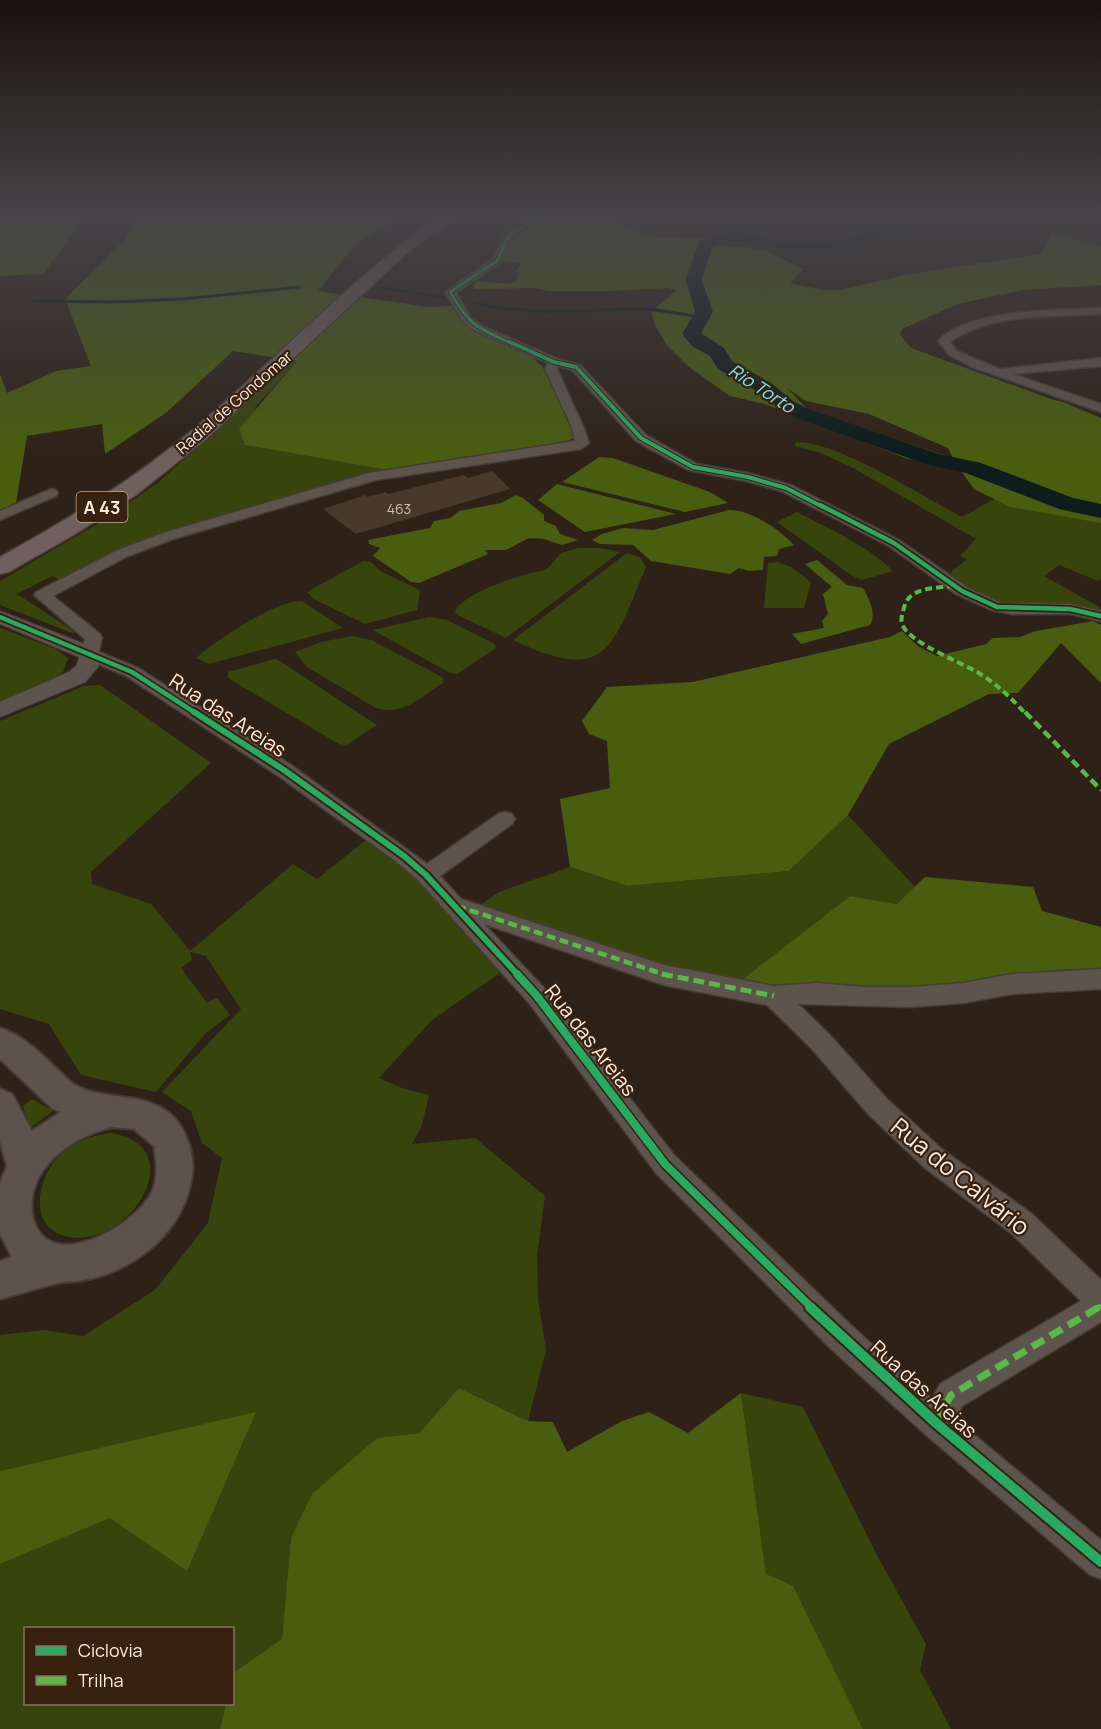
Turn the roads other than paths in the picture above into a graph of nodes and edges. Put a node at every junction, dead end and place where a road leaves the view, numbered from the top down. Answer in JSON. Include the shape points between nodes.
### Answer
{"nodes":[{"id":1,"x":344,"y":295,"type":"edge"},
{"id":2,"x":452,"y":295,"type":"edge"},
{"id":3,"x":1101,"y":311,"type":"edge"},
{"id":4,"x":554,"y":362,"type":"junction"},
{"id":5,"x":1101,"y":362,"type":"edge"},
{"id":6,"x":1030,"y":368,"type":"junction"},
{"id":7,"x":996,"y":372,"type":"junction"},
{"id":8,"x":247,"y":383,"type":"junction"},
{"id":9,"x":1034,"y":385,"type":"junction"},
{"id":10,"x":1101,"y":408,"type":"edge"},
{"id":11,"x":51,"y":494,"type":"dead end"},
{"id":12,"x":0,"y":516,"type":"edge"},
{"id":13,"x":0,"y":543,"type":"edge"},
{"id":14,"x":0,"y":567,"type":"edge"},
{"id":15,"x":1101,"y":616,"type":"edge"},
{"id":16,"x":0,"y":617,"type":"edge"},
{"id":17,"x":90,"y":654,"type":"junction"},
{"id":18,"x":0,"y":710,"type":"edge"},
{"id":19,"x":505,"y":819,"type":"dead end"},
{"id":20,"x":426,"y":874,"type":"junction"},
{"id":21,"x":451,"y":904,"type":"junction"},
{"id":22,"x":1101,"y":979,"type":"edge"},
{"id":23,"x":774,"y":996,"type":"junction"},
{"id":24,"x":0,"y":1042,"type":"edge"},
{"id":25,"x":0,"y":1105,"type":"edge"},
{"id":26,"x":112,"y":1112,"type":"junction"},
{"id":27,"x":12,"y":1192,"type":"edge"},
{"id":28,"x":59,"y":1263,"type":"junction"},
{"id":29,"x":0,"y":1280,"type":"edge"},
{"id":30,"x":1101,"y":1300,"type":"edge"},
{"id":31,"x":1101,"y":1306,"type":"edge"},
{"id":32,"x":936,"y":1424,"type":"junction"},
{"id":33,"x":1101,"y":1562,"type":"edge"}],
"edges":[{"from":1,"to":8,"type":"highway","name":"Radial de Gondomar","number":"A 43"},
{"from":2,"to":4,"type":"street","via":[[467,320],[480,329]]},
{"from":3,"to":7,"type":"street","via":[[992,320],[950,334],[944,341],[953,353]]},
{"from":4,"to":15,"type":"street","via":[[576,367],[640,438],[702,470],[786,488],[894,543],[976,599],[997,607],[1070,609]]},
{"from":4,"to":17,"type":"street","via":[[551,369],[582,443],[374,476],[168,536],[121,554],[42,595],[94,638]]},
{"from":5,"to":6,"type":"street"},
{"from":6,"to":7,"type":"street"},
{"from":6,"to":9,"type":"street"},
{"from":7,"to":9,"type":"street"},
{"from":8,"to":13,"type":"highway","name":"Radial de Gondomar","number":"A 43","via":[[101,486]]},
{"from":8,"to":14,"type":"highway","name":"Radial de Gondomar","number":"A 43","via":[[197,437],[128,490]]},
{"from":9,"to":10,"type":"street"},
{"from":11,"to":12,"type":"street"},
{"from":16,"to":17,"type":"street","name":"Rua das Areias"},
{"from":17,"to":18,"type":"street","via":[[87,667],[77,677]]},
{"from":17,"to":20,"type":"street","name":"Rua das Areias","via":[[132,672],[284,770]]},
{"from":19,"to":20,"type":"street"},
{"from":20,"to":21,"type":"street","name":"Rua das Areias"},
{"from":21,"to":23,"type":"street","via":[[664,975]]},
{"from":21,"to":32,"type":"street","name":"Rua das Areias","via":[[537,996],[665,1164]]},
{"from":22,"to":23,"type":"street","via":[[1012,984],[911,997],[817,993]]},
{"from":23,"to":30,"type":"street","name":"Rua do Calvário","via":[[878,1107],[934,1159],[1022,1224]]},
{"from":24,"to":26,"type":"main road","via":[[65,1098]]},
{"from":25,"to":27,"type":"main road","via":[[18,1140]]},
{"from":26,"to":27,"type":"main road","via":[[87,1117],[63,1128],[42,1145]]},
{"from":26,"to":28,"type":"main road","via":[[135,1113],[154,1121],[168,1137],[176,1158],[174,1183],[162,1209],[142,1233],[117,1252],[88,1262]]},
{"from":27,"to":28,"type":"main road","via":[[12,1221],[21,1241],[37,1256]]},
{"from":28,"to":29,"type":"main road"},
{"from":31,"to":32,"type":"street","via":[[951,1395]]},
{"from":32,"to":33,"type":"street","name":"Rua das Areias"}]}
